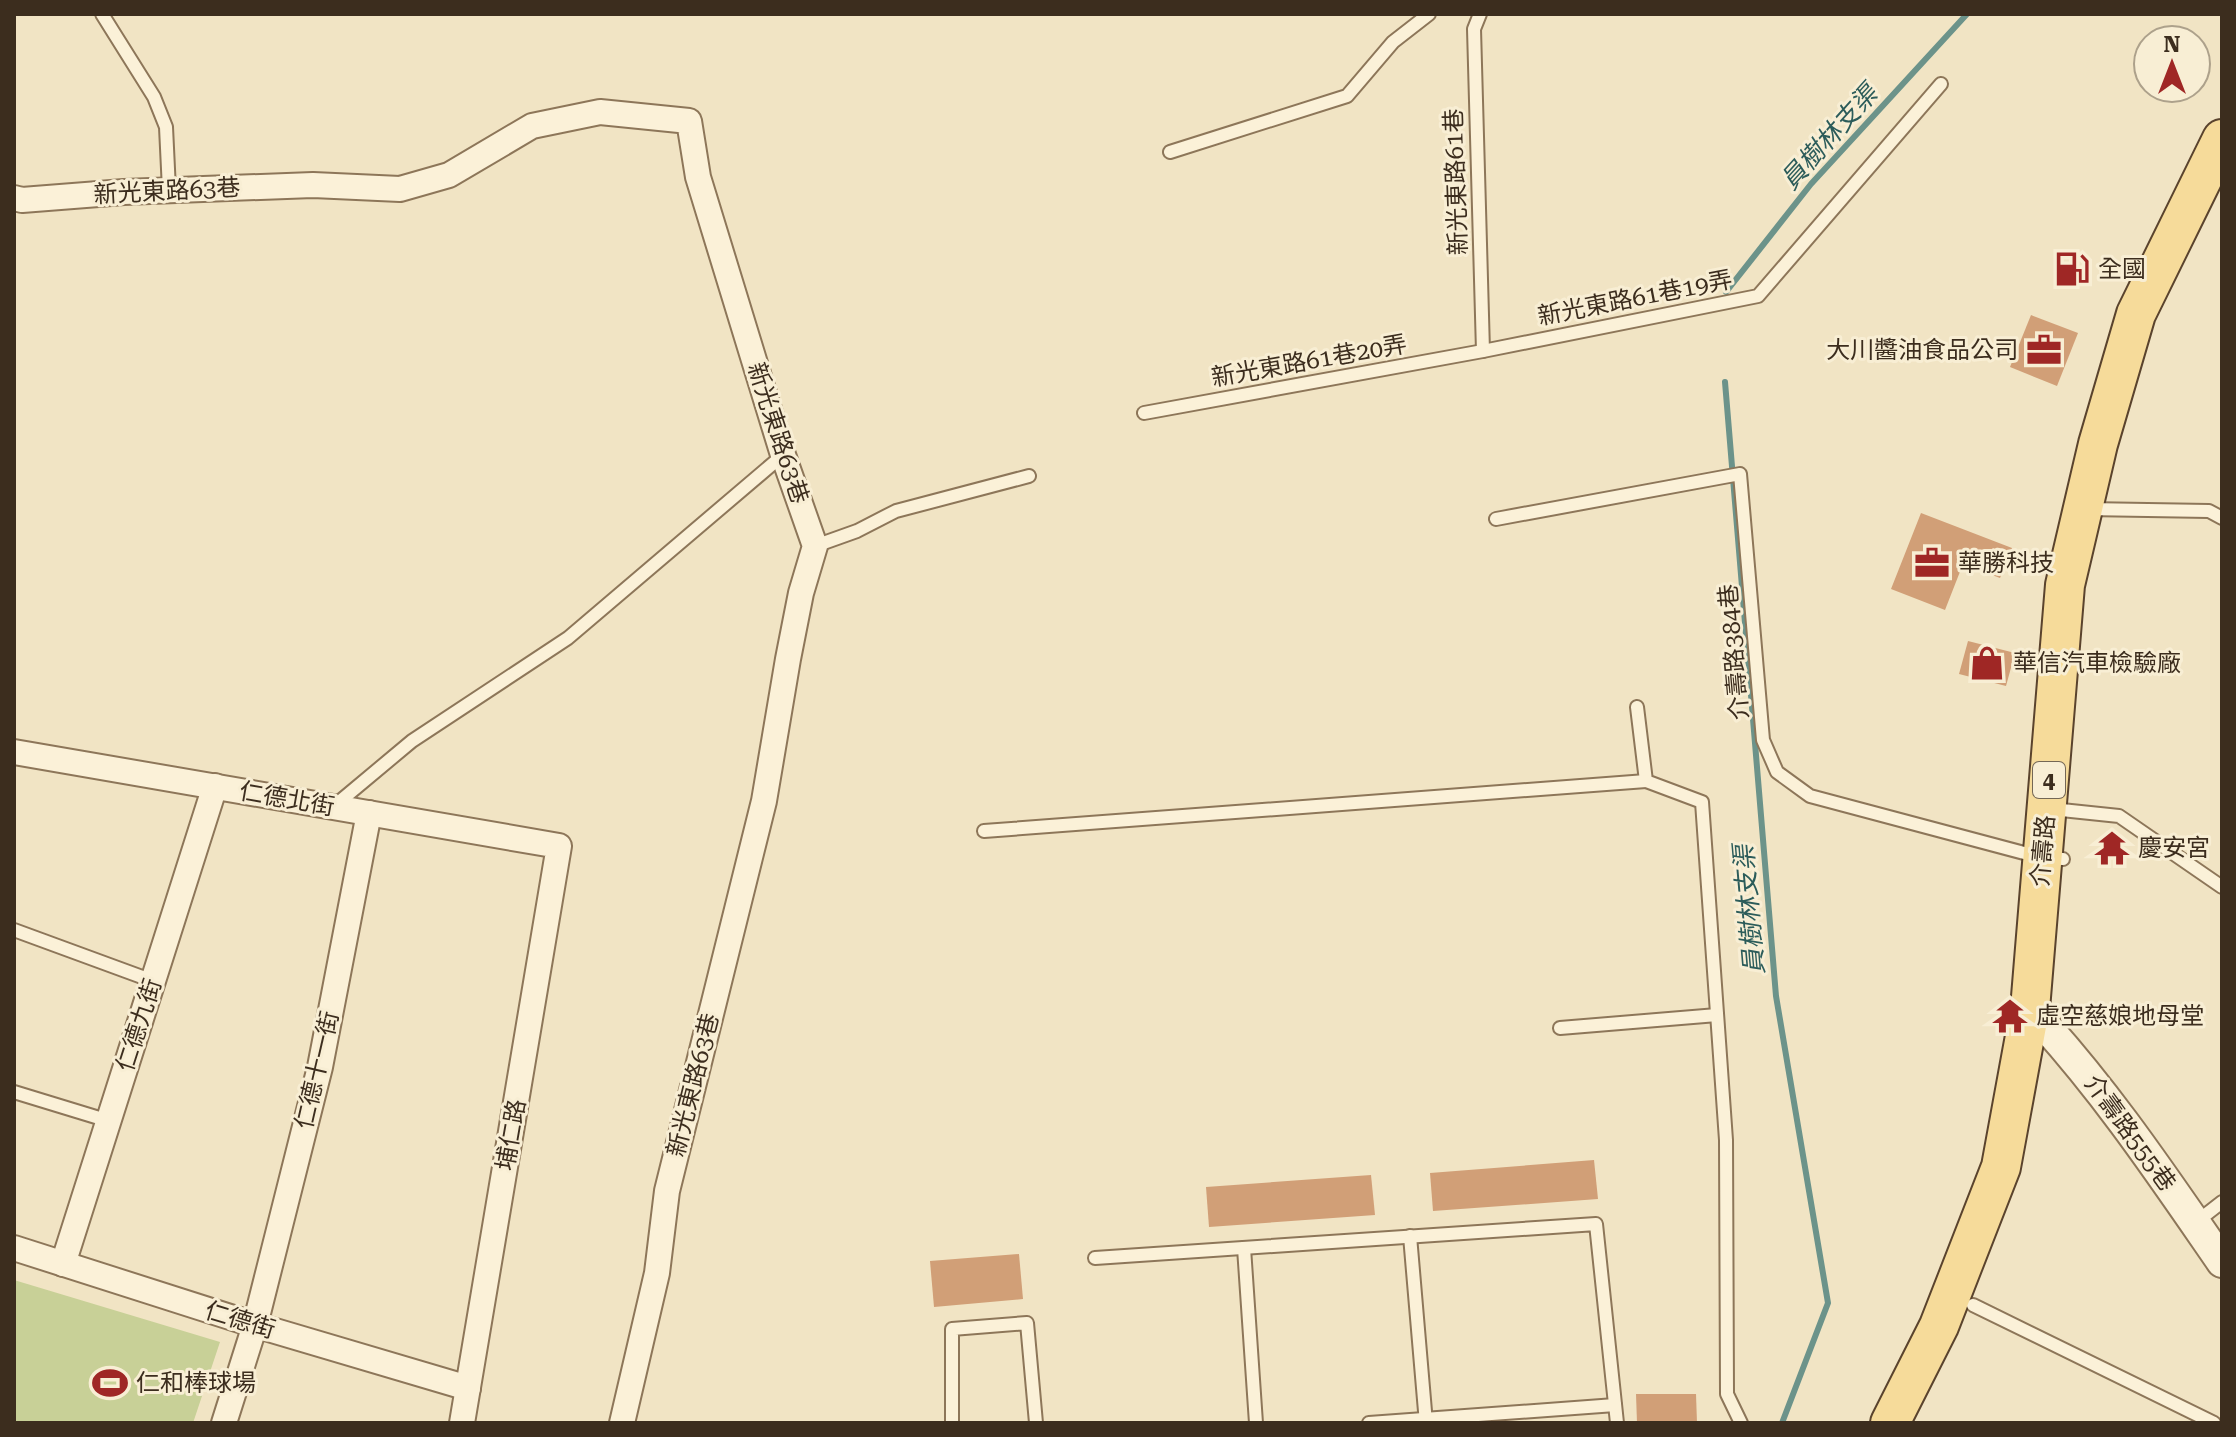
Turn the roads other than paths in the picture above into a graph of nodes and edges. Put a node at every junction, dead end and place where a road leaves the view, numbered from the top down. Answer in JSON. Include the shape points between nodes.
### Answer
{"nodes":[{"id":1,"x":102,"y":14,"type":"edge"},
{"id":2,"x":1429,"y":14,"type":"edge"},
{"id":3,"x":1480,"y":14,"type":"edge"},
{"id":4,"x":1941,"y":84,"type":"dead end"},
{"id":5,"x":2222,"y":139,"type":"edge"},
{"id":6,"x":1170,"y":152,"type":"dead end"},
{"id":7,"x":169,"y":190,"type":"junction"},
{"id":8,"x":2222,"y":192,"type":"edge"},
{"id":9,"x":14,"y":198,"type":"edge"},
{"id":10,"x":1483,"y":351,"type":"junction"},
{"id":11,"x":1144,"y":413,"type":"dead end"},
{"id":12,"x":783,"y":455,"type":"junction"},
{"id":13,"x":1029,"y":476,"type":"dead end"},
{"id":14,"x":2094,"y":510,"type":"junction"},
{"id":15,"x":2222,"y":518,"type":"edge"},
{"id":16,"x":1496,"y":519,"type":"dead end"},
{"id":17,"x":815,"y":546,"type":"junction"},
{"id":18,"x":1637,"y":707,"type":"dead end"},
{"id":19,"x":14,"y":752,"type":"edge"},
{"id":20,"x":1646,"y":781,"type":"junction"},
{"id":21,"x":215,"y":786,"type":"junction"},
{"id":22,"x":333,"y":807,"type":"junction"},
{"id":23,"x":2056,"y":809,"type":"junction"},
{"id":24,"x":369,"y":813,"type":"junction"},
{"id":25,"x":984,"y":831,"type":"dead end"},
{"id":26,"x":559,"y":846,"type":"joint"},
{"id":27,"x":2053,"y":859,"type":"junction"},
{"id":28,"x":2222,"y":887,"type":"edge"},
{"id":29,"x":14,"y":930,"type":"edge"},
{"id":30,"x":153,"y":981,"type":"junction"},
{"id":31,"x":1717,"y":1015,"type":"junction"},
{"id":32,"x":2041,"y":1020,"type":"junction"},
{"id":33,"x":1560,"y":1028,"type":"dead end"},
{"id":34,"x":14,"y":1092,"type":"edge"},
{"id":35,"x":109,"y":1121,"type":"junction"},
{"id":36,"x":2222,"y":1202,"type":"edge"},
{"id":37,"x":2195,"y":1223,"type":"junction"},
{"id":38,"x":1410,"y":1236,"type":"junction"},
{"id":39,"x":14,"y":1248,"type":"edge"},
{"id":40,"x":1244,"y":1248,"type":"junction"},
{"id":41,"x":1095,"y":1258,"type":"dead end"},
{"id":42,"x":2222,"y":1262,"type":"edge"},
{"id":43,"x":63,"y":1264,"type":"junction"},
{"id":44,"x":1973,"y":1305,"type":"junction"},
{"id":45,"x":255,"y":1325,"type":"junction"},
{"id":46,"x":468,"y":1388,"type":"junction"},
{"id":47,"x":1615,"y":1405,"type":"junction"},
{"id":48,"x":1426,"y":1421,"type":"edge"},
{"id":49,"x":224,"y":1423,"type":"edge"},
{"id":50,"x":462,"y":1423,"type":"edge"},
{"id":51,"x":622,"y":1423,"type":"edge"},
{"id":52,"x":952,"y":1423,"type":"edge"},
{"id":53,"x":1036,"y":1423,"type":"edge"},
{"id":54,"x":1256,"y":1423,"type":"edge"},
{"id":55,"x":1369,"y":1423,"type":"edge"},
{"id":56,"x":1617,"y":1423,"type":"edge"},
{"id":57,"x":1741,"y":1423,"type":"edge"},
{"id":58,"x":1890,"y":1423,"type":"edge"},
{"id":59,"x":1914,"y":1423,"type":"edge"},
{"id":60,"x":2214,"y":1423,"type":"edge"}],
"edges":[{"from":1,"to":7,"type":"lane","via":[[154,97],[166,127]]},
{"from":2,"to":6,"type":"lane","via":[[1393,42],[1347,96]]},
{"from":3,"to":10,"type":"lane","name":"新光東路61巷","via":[[1474,29]]},
{"from":4,"to":10,"type":"lane","name":"新光東路61巷19弄","via":[[1758,296]]},
{"from":5,"to":14,"type":"main road","name":"介壽路","number":"4","via":[[2136,314],[2098,444]]},
{"from":7,"to":9,"type":"street","name":"新光東路63巷"},
{"from":7,"to":12,"type":"street","name":"新光東路63巷","via":[[313,185],[400,189],[449,175],[532,126],[600,112],[689,121],[698,177]]},
{"from":8,"to":14,"type":"main road","name":"介壽路","number":"4","via":[[2170,296]]},
{"from":10,"to":11,"type":"lane","name":"新光東路61巷20弄"},
{"from":12,"to":17,"type":"street","name":"新光東路63巷"},
{"from":12,"to":22,"type":"lane","via":[[568,638],[412,741]]},
{"from":13,"to":17,"type":"lane","via":[[896,511]]},
{"from":14,"to":15,"type":"lane","via":[[2209,511]]},
{"from":14,"to":23,"type":"main road","name":"介壽路","number":"4","via":[[2065,585]]},
{"from":16,"to":27,"type":"lane","name":"介壽路384巷","via":[[1740,474],[1763,740],[1777,772],[1810,796]]},
{"from":17,"to":51,"type":"street","name":"新光東路63巷","via":[[796,620],[764,801],[667,1191],[657,1273]]},
{"from":18,"to":20,"type":"lane"},
{"from":19,"to":21,"type":"street","name":"仁德北街"},
{"from":20,"to":25,"type":"lane"},
{"from":20,"to":31,"type":"lane","via":[[1702,802]]},
{"from":21,"to":22,"type":"street","name":"仁德北街"},
{"from":21,"to":30,"type":"street","name":"仁德九街"},
{"from":22,"to":24,"type":"street","name":"仁德北街"},
{"from":23,"to":27,"type":"main road","name":"介壽路","number":"4"},
{"from":23,"to":28,"type":"lane","via":[[2119,816]]},
{"from":24,"to":26,"type":"street","name":"仁德北街"},
{"from":24,"to":45,"type":"street","name":"仁德十一街","via":[[320,1067]]},
{"from":26,"to":46,"type":"street","name":"埔仁路"},
{"from":27,"to":32,"type":"main road","name":"介壽路","number":"4"},
{"from":29,"to":30,"type":"lane"},
{"from":30,"to":35,"type":"street","name":"仁德九街"},
{"from":31,"to":33,"type":"lane"},
{"from":31,"to":57,"type":"lane","via":[[1726,1140],[1727,1394]]},
{"from":32,"to":37,"type":"street","name":"介壽路555巷","via":[[2074,1056]]},
{"from":32,"to":44,"type":"main road","name":"介壽路","number":"4","via":[[2025,1168]]},
{"from":32,"to":58,"type":"main road","name":"介壽路","number":"4","via":[[2001,1167],[1939,1326]]},
{"from":34,"to":35,"type":"lane"},
{"from":35,"to":43,"type":"street","name":"仁德九街"},
{"from":36,"to":37,"type":"lane"},
{"from":37,"to":42,"type":"street","name":"介壽路555巷"},
{"from":38,"to":40,"type":"lane"},
{"from":38,"to":47,"type":"lane","via":[[1596,1224]]},
{"from":38,"to":48,"type":"lane"},
{"from":39,"to":43,"type":"street","name":"仁德街"},
{"from":40,"to":41,"type":"lane"},
{"from":40,"to":54,"type":"lane"},
{"from":43,"to":45,"type":"street","name":"仁德街"},
{"from":44,"to":59,"type":"main road","name":"介壽路","number":"4"},
{"from":44,"to":60,"type":"lane"},
{"from":45,"to":46,"type":"street","name":"仁德街"},
{"from":45,"to":49,"type":"street","name":"仁德十一街"},
{"from":46,"to":50,"type":"street","name":"埔仁路"},
{"from":47,"to":48,"type":"lane"},
{"from":47,"to":56,"type":"lane"},
{"from":48,"to":55,"type":"lane"},
{"from":52,"to":53,"type":"lane","via":[[952,1329],[1027,1323]]}]}
